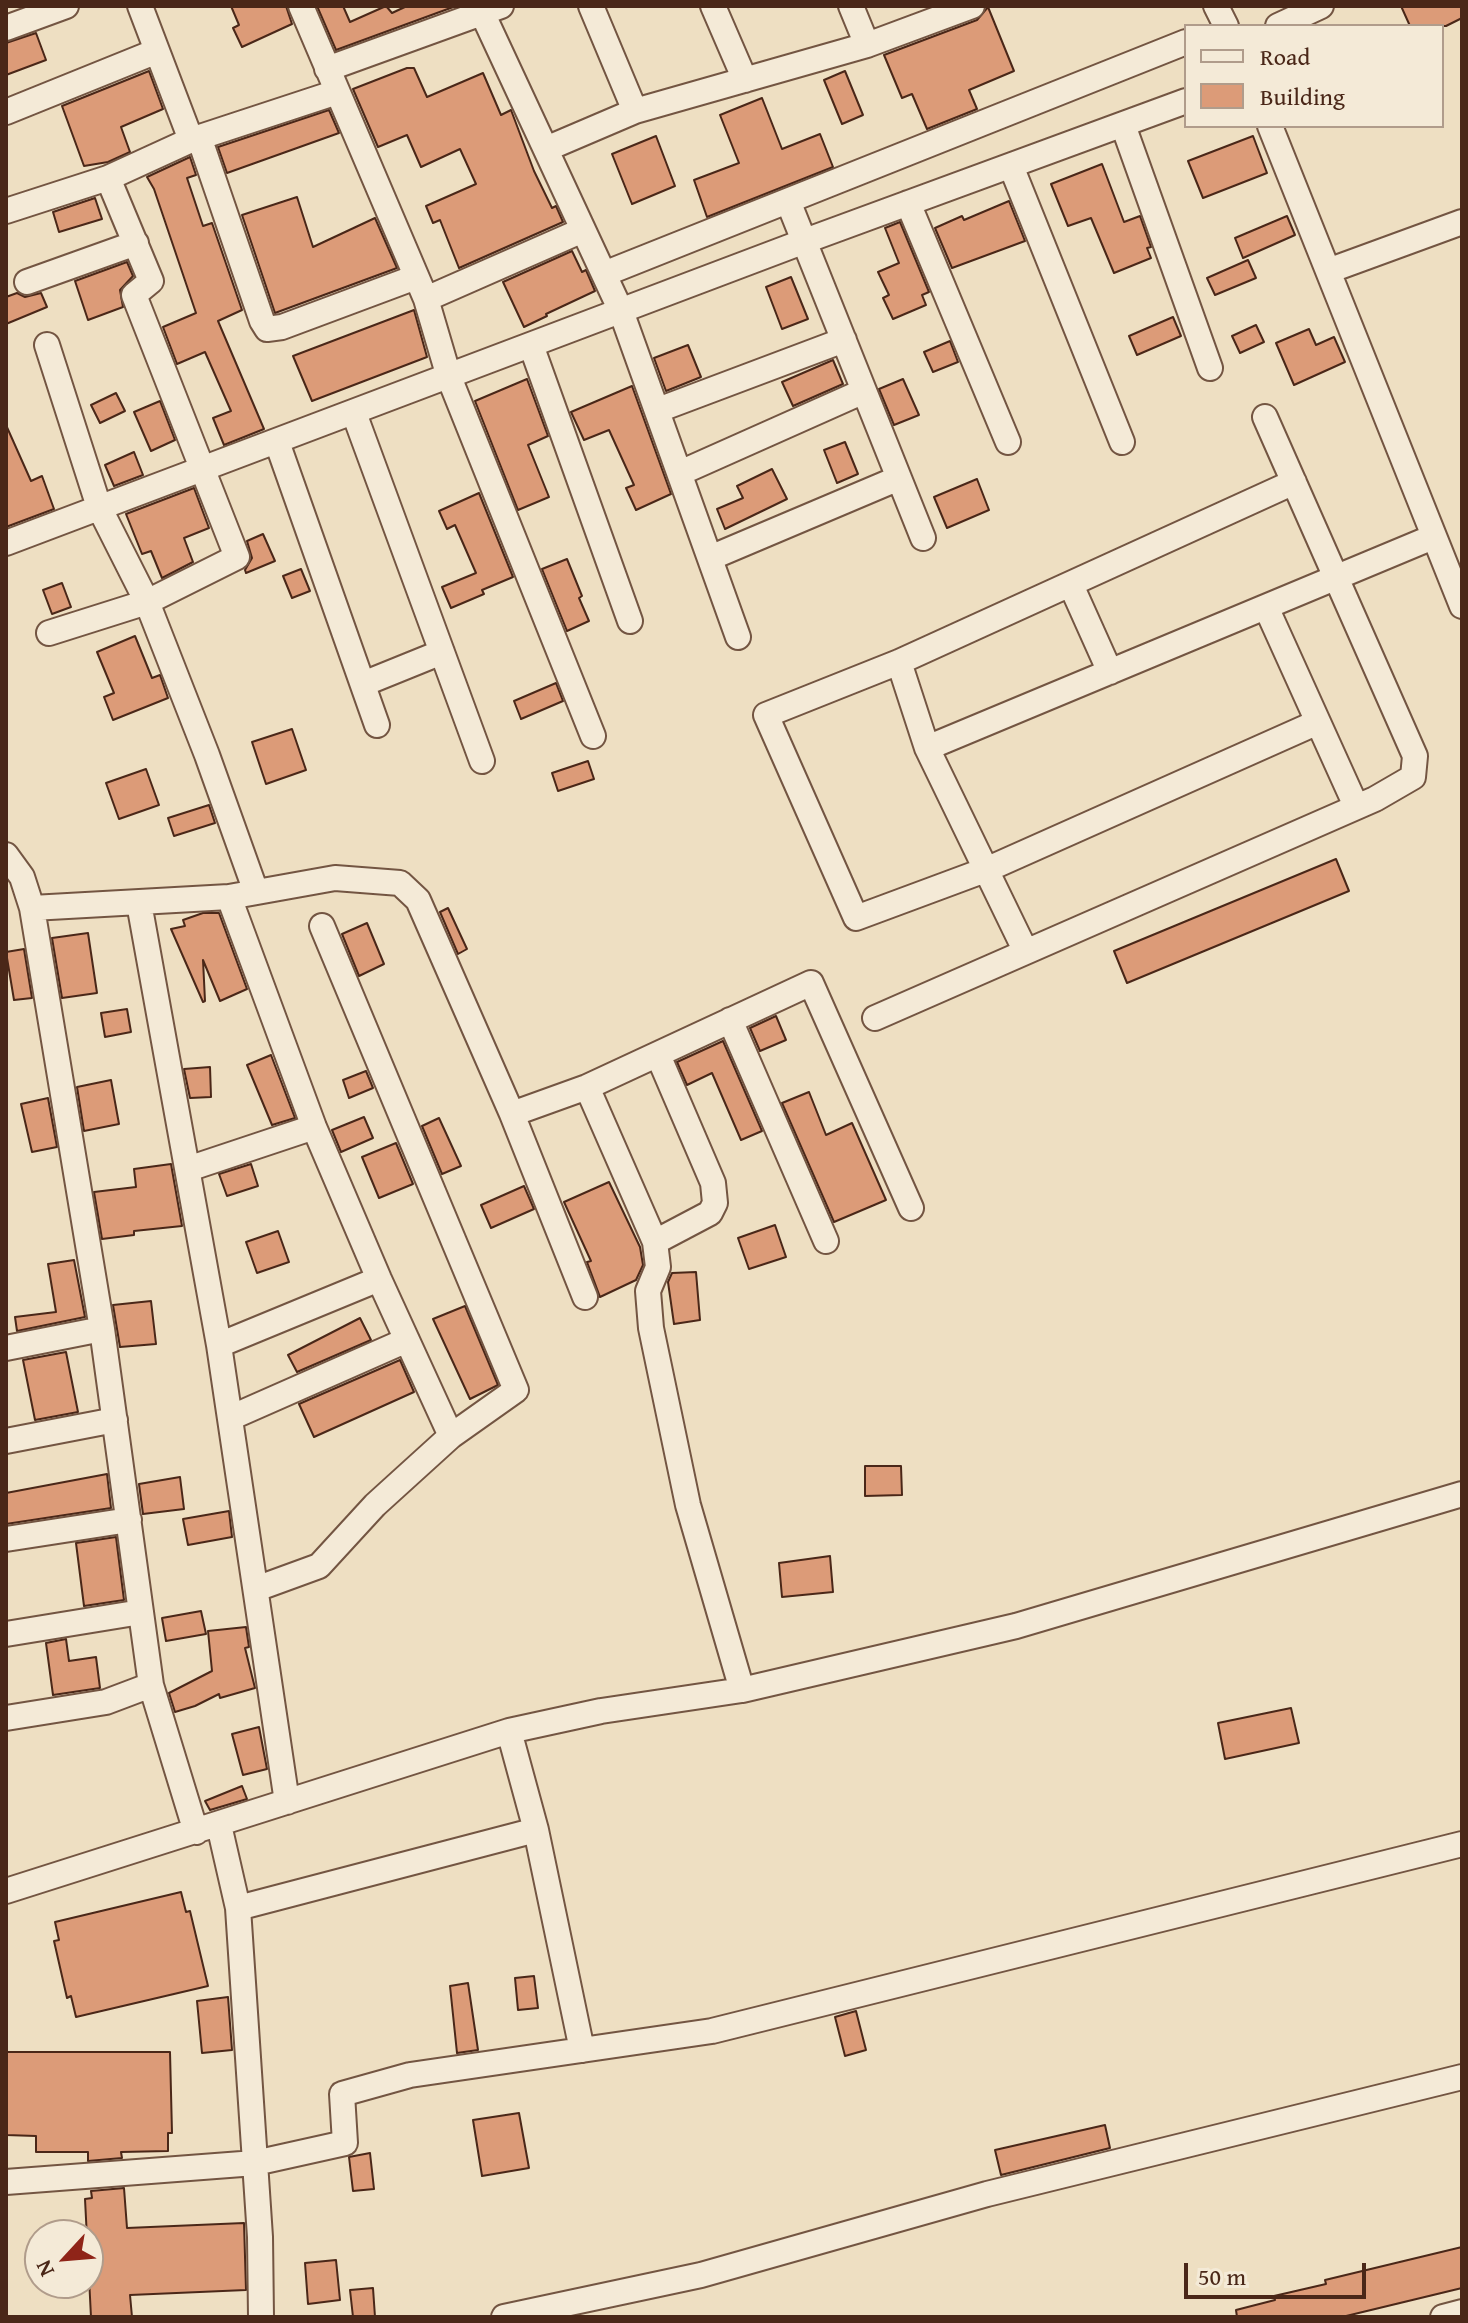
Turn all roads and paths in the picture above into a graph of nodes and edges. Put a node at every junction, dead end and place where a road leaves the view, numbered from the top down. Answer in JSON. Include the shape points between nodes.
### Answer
{"nodes":[{"id":1,"x":66,"y":6,"type":"edge"},
{"id":2,"x":140,"y":6,"type":"edge"},
{"id":3,"x":301,"y":6,"type":"edge"},
{"id":4,"x":591,"y":6,"type":"edge"},
{"id":5,"x":713,"y":6,"type":"edge"},
{"id":6,"x":851,"y":6,"type":"edge"},
{"id":7,"x":972,"y":6,"type":"edge"},
{"id":8,"x":1216,"y":6,"type":"edge"},
{"id":9,"x":1321,"y":6,"type":"edge"},
{"id":10,"x":487,"y":8,"type":"edge"},
{"id":11,"x":1225,"y":24,"type":"edge"},
{"id":12,"x":1282,"y":24,"type":"edge"},
{"id":13,"x":6,"y":28,"type":"edge"},
{"id":14,"x":1184,"y":43,"type":"edge"},
{"id":15,"x":867,"y":45,"type":"junction"},
{"id":16,"x":157,"y":51,"type":"junction"},
{"id":17,"x":327,"y":69,"type":"junction"},
{"id":18,"x":745,"y":80,"type":"junction"},
{"id":19,"x":337,"y":92,"type":"junction"},
{"id":20,"x":1184,"y":102,"type":"edge"},
{"id":21,"x":635,"y":111,"type":"junction"},
{"id":22,"x":6,"y":112,"type":"edge"},
{"id":23,"x":1123,"y":125,"type":"junction"},
{"id":24,"x":1271,"y":128,"type":"edge"},
{"id":25,"x":195,"y":138,"type":"junction"},
{"id":26,"x":546,"y":149,"type":"junction"},
{"id":27,"x":1011,"y":166,"type":"junction"},
{"id":28,"x":108,"y":178,"type":"junction"},
{"id":29,"x":788,"y":201,"type":"junction"},
{"id":30,"x":908,"y":203,"type":"junction"},
{"id":31,"x":6,"y":211,"type":"edge"},
{"id":32,"x":1462,"y":222,"type":"edge"},
{"id":33,"x":583,"y":230,"type":"junction"},
{"id":34,"x":805,"y":241,"type":"junction"},
{"id":35,"x":136,"y":243,"type":"junction"},
{"id":36,"x":1328,"y":271,"type":"junction"},
{"id":37,"x":604,"y":274,"type":"junction"},
{"id":38,"x":27,"y":282,"type":"dead end"},
{"id":39,"x":421,"y":288,"type":"junction"},
{"id":40,"x":621,"y":311,"type":"junction"},
{"id":41,"x":844,"y":340,"type":"junction"},
{"id":42,"x":47,"y":345,"type":"dead end"},
{"id":43,"x":531,"y":345,"type":"junction"},
{"id":44,"x":1210,"y":368,"type":"dead end"},
{"id":45,"x":449,"y":377,"type":"junction"},
{"id":46,"x":864,"y":391,"type":"junction"},
{"id":47,"x":658,"y":410,"type":"junction"},
{"id":48,"x":354,"y":413,"type":"junction"},
{"id":49,"x":1265,"y":417,"type":"dead end"},
{"id":50,"x":277,"y":442,"type":"junction"},
{"id":51,"x":1008,"y":442,"type":"dead end"},
{"id":52,"x":1122,"y":442,"type":"dead end"},
{"id":53,"x":202,"y":471,"type":"junction"},
{"id":54,"x":680,"y":473,"type":"junction"},
{"id":55,"x":899,"y":478,"type":"junction"},
{"id":56,"x":1294,"y":482,"type":"junction"},
{"id":57,"x":99,"y":507,"type":"junction"},
{"id":58,"x":1433,"y":537,"type":"junction"},
{"id":59,"x":923,"y":538,"type":"dead end"},
{"id":60,"x":6,"y":543,"type":"edge"},
{"id":61,"x":710,"y":558,"type":"junction"},
{"id":62,"x":1336,"y":578,"type":"junction"},
{"id":63,"x":1071,"y":585,"type":"junction"},
{"id":64,"x":147,"y":602,"type":"junction"},
{"id":65,"x":1462,"y":606,"type":"edge"},
{"id":66,"x":1266,"y":607,"type":"junction"},
{"id":67,"x":630,"y":621,"type":"dead end"},
{"id":68,"x":49,"y":633,"type":"dead end"},
{"id":69,"x":738,"y":637,"type":"dead end"},
{"id":70,"x":442,"y":652,"type":"junction"},
{"id":71,"x":899,"y":662,"type":"junction"},
{"id":72,"x":1110,"y":672,"type":"junction"},
{"id":73,"x":363,"y":684,"type":"junction"},
{"id":74,"x":1318,"y":722,"type":"junction"},
{"id":75,"x":377,"y":725,"type":"dead end"},
{"id":76,"x":593,"y":736,"type":"dead end"},
{"id":77,"x":927,"y":748,"type":"junction"},
{"id":78,"x":482,"y":761,"type":"dead end"},
{"id":79,"x":1356,"y":806,"type":"junction"},
{"id":80,"x":6,"y":855,"type":"edge"},
{"id":81,"x":988,"y":869,"type":"junction"},
{"id":82,"x":256,"y":892,"type":"junction"},
{"id":83,"x":229,"y":897,"type":"junction"},
{"id":84,"x":139,"y":903,"type":"junction"},
{"id":85,"x":32,"y":908,"type":"junction"},
{"id":86,"x":322,"y":926,"type":"dead end"},
{"id":87,"x":1025,"y":950,"type":"junction"},
{"id":88,"x":875,"y":1018,"type":"dead end"},
{"id":89,"x":730,"y":1020,"type":"junction"},
{"id":90,"x":658,"y":1055,"type":"junction"},
{"id":91,"x":587,"y":1087,"type":"junction"},
{"id":92,"x":512,"y":1114,"type":"junction"},
{"id":93,"x":314,"y":1127,"type":"junction"},
{"id":94,"x":188,"y":1169,"type":"junction"},
{"id":95,"x":911,"y":1208,"type":"dead end"},
{"id":96,"x":826,"y":1241,"type":"dead end"},
{"id":97,"x":655,"y":1242,"type":"junction"},
{"id":98,"x":379,"y":1279,"type":"junction"},
{"id":99,"x":585,"y":1297,"type":"dead end"},
{"id":100,"x":102,"y":1329,"type":"junction"},
{"id":101,"x":407,"y":1340,"type":"junction"},
{"id":102,"x":219,"y":1345,"type":"junction"},
{"id":103,"x":6,"y":1348,"type":"edge"},
{"id":104,"x":230,"y":1418,"type":"junction"},
{"id":105,"x":115,"y":1420,"type":"junction"},
{"id":106,"x":451,"y":1436,"type":"junction"},
{"id":107,"x":6,"y":1441,"type":"edge"},
{"id":108,"x":1462,"y":1494,"type":"edge"},
{"id":109,"x":129,"y":1520,"type":"junction"},
{"id":110,"x":6,"y":1539,"type":"edge"},
{"id":111,"x":256,"y":1589,"type":"junction"},
{"id":112,"x":141,"y":1612,"type":"junction"},
{"id":113,"x":6,"y":1634,"type":"edge"},
{"id":114,"x":151,"y":1685,"type":"junction"},
{"id":115,"x":742,"y":1690,"type":"junction"},
{"id":116,"x":6,"y":1718,"type":"edge"},
{"id":117,"x":509,"y":1731,"type":"junction"},
{"id":118,"x":287,"y":1802,"type":"junction"},
{"id":119,"x":219,"y":1825,"type":"junction"},
{"id":120,"x":536,"y":1830,"type":"junction"},
{"id":121,"x":196,"y":1832,"type":"junction"},
{"id":122,"x":1462,"y":1844,"type":"edge"},
{"id":123,"x":6,"y":1891,"type":"edge"},
{"id":124,"x":238,"y":1908,"type":"junction"},
{"id":125,"x":582,"y":2050,"type":"junction"},
{"id":126,"x":1462,"y":2077,"type":"edge"},
{"id":127,"x":255,"y":2163,"type":"junction"},
{"id":128,"x":6,"y":2182,"type":"edge"},
{"id":129,"x":1462,"y":2312,"type":"edge"},
{"id":130,"x":261,"y":2317,"type":"edge"},
{"id":131,"x":504,"y":2317,"type":"edge"},
{"id":132,"x":1443,"y":2317,"type":"edge"}],
"edges":[{"from":1,"to":13,"type":"street"},
{"from":2,"to":16,"type":"street"},
{"from":3,"to":17,"type":"street"},
{"from":4,"to":21,"type":"street"},
{"from":5,"to":18,"type":"street"},
{"from":6,"to":15,"type":"street"},
{"from":7,"to":15,"type":"street"},
{"from":8,"to":11,"type":"street"},
{"from":9,"to":12,"type":"street"},
{"from":10,"to":17,"type":"street"},
{"from":10,"to":26,"type":"street"},
{"from":14,"to":29,"type":"street"},
{"from":15,"to":18,"type":"street"},
{"from":16,"to":22,"type":"street"},
{"from":16,"to":25,"type":"street"},
{"from":17,"to":19,"type":"street"},
{"from":18,"to":21,"type":"street"},
{"from":19,"to":25,"type":"street"},
{"from":19,"to":39,"type":"street"},
{"from":20,"to":23,"type":"street"},
{"from":21,"to":26,"type":"street"},
{"from":23,"to":27,"type":"street"},
{"from":23,"to":44,"type":"street"},
{"from":24,"to":36,"type":"street"},
{"from":25,"to":28,"type":"street"},
{"from":25,"to":39,"type":"street","via":[[267,329]]},
{"from":26,"to":33,"type":"street"},
{"from":27,"to":30,"type":"street"},
{"from":27,"to":52,"type":"street"},
{"from":28,"to":31,"type":"street"},
{"from":28,"to":35,"type":"street"},
{"from":29,"to":34,"type":"street"},
{"from":29,"to":37,"type":"street"},
{"from":30,"to":34,"type":"street"},
{"from":30,"to":51,"type":"street"},
{"from":32,"to":36,"type":"street"},
{"from":33,"to":37,"type":"street"},
{"from":33,"to":39,"type":"street"},
{"from":34,"to":40,"type":"street"},
{"from":34,"to":41,"type":"street"},
{"from":35,"to":38,"type":"street"},
{"from":35,"to":53,"type":"street","via":[[151,281],[134,295]]},
{"from":36,"to":58,"type":"street"},
{"from":37,"to":40,"type":"street"},
{"from":39,"to":45,"type":"street"},
{"from":40,"to":43,"type":"street"},
{"from":40,"to":47,"type":"street"},
{"from":41,"to":46,"type":"street"},
{"from":41,"to":47,"type":"street"},
{"from":42,"to":57,"type":"street"},
{"from":43,"to":45,"type":"street"},
{"from":43,"to":67,"type":"street"},
{"from":45,"to":48,"type":"street"},
{"from":45,"to":76,"type":"street"},
{"from":46,"to":54,"type":"street"},
{"from":46,"to":55,"type":"street"},
{"from":47,"to":54,"type":"street"},
{"from":48,"to":50,"type":"street"},
{"from":48,"to":70,"type":"street"},
{"from":49,"to":56,"type":"street"},
{"from":50,"to":53,"type":"street"},
{"from":50,"to":73,"type":"street"},
{"from":53,"to":57,"type":"street"},
{"from":53,"to":64,"type":"street","via":[[237,557]]},
{"from":54,"to":61,"type":"street"},
{"from":55,"to":59,"type":"street"},
{"from":55,"to":61,"type":"street"},
{"from":56,"to":62,"type":"street"},
{"from":56,"to":63,"type":"street"},
{"from":57,"to":60,"type":"street"},
{"from":57,"to":64,"type":"street"},
{"from":58,"to":62,"type":"street"},
{"from":58,"to":65,"type":"street"},
{"from":61,"to":69,"type":"street"},
{"from":62,"to":66,"type":"street"},
{"from":62,"to":79,"type":"street","via":[[1415,756],[1413,777]]},
{"from":63,"to":71,"type":"street"},
{"from":63,"to":72,"type":"street"},
{"from":64,"to":68,"type":"street"},
{"from":64,"to":82,"type":"street"},
{"from":66,"to":72,"type":"street"},
{"from":66,"to":74,"type":"street"},
{"from":70,"to":73,"type":"street"},
{"from":70,"to":78,"type":"street"},
{"from":71,"to":77,"type":"street"},
{"from":71,"to":81,"type":"street","via":[[766,715],[856,918]]},
{"from":72,"to":77,"type":"street"},
{"from":73,"to":75,"type":"street"},
{"from":74,"to":79,"type":"street"},
{"from":74,"to":81,"type":"street"},
{"from":77,"to":81,"type":"street"},
{"from":79,"to":87,"type":"street"},
{"from":80,"to":85,"type":"street","via":[[22,877]]},
{"from":81,"to":87,"type":"street"},
{"from":82,"to":83,"type":"street"},
{"from":82,"to":92,"type":"street","via":[[335,878],[400,883],[418,900]]},
{"from":83,"to":84,"type":"street"},
{"from":83,"to":93,"type":"street"},
{"from":84,"to":85,"type":"street"},
{"from":84,"to":94,"type":"street"},
{"from":85,"to":100,"type":"street"},
{"from":86,"to":106,"type":"street","via":[[516,1390]]},
{"from":87,"to":88,"type":"street"},
{"from":89,"to":90,"type":"street"},
{"from":89,"to":95,"type":"street","via":[[811,983]]},
{"from":89,"to":96,"type":"street"},
{"from":90,"to":91,"type":"street"},
{"from":90,"to":97,"type":"street","via":[[713,1183],[715,1203],[710,1213]]},
{"from":91,"to":92,"type":"street"},
{"from":91,"to":97,"type":"street"},
{"from":92,"to":99,"type":"street"},
{"from":93,"to":94,"type":"street"},
{"from":93,"to":98,"type":"street"},
{"from":94,"to":102,"type":"street"},
{"from":97,"to":115,"type":"street","via":[[658,1267],[648,1291],[651,1328],[688,1505]]},
{"from":98,"to":101,"type":"street"},
{"from":98,"to":102,"type":"street"},
{"from":100,"to":103,"type":"street"},
{"from":100,"to":105,"type":"street"},
{"from":101,"to":104,"type":"street"},
{"from":101,"to":106,"type":"street"},
{"from":102,"to":104,"type":"street"},
{"from":104,"to":111,"type":"street"},
{"from":105,"to":107,"type":"street"},
{"from":105,"to":109,"type":"street"},
{"from":106,"to":111,"type":"street","via":[[375,1505],[319,1566]]},
{"from":108,"to":115,"type":"street","via":[[1016,1626]]},
{"from":109,"to":110,"type":"street"},
{"from":109,"to":112,"type":"street"},
{"from":111,"to":118,"type":"street"},
{"from":112,"to":113,"type":"street"},
{"from":112,"to":114,"type":"street"},
{"from":114,"to":116,"type":"street","via":[[106,1702]]},
{"from":114,"to":121,"type":"street"},
{"from":115,"to":117,"type":"street"},
{"from":117,"to":118,"type":"street"},
{"from":117,"to":120,"type":"street"},
{"from":118,"to":119,"type":"street"},
{"from":119,"to":121,"type":"street"},
{"from":119,"to":124,"type":"street"},
{"from":120,"to":124,"type":"street"},
{"from":120,"to":125,"type":"street"},
{"from":121,"to":123,"type":"street"},
{"from":122,"to":125,"type":"street","via":[[712,2031]]},
{"from":124,"to":127,"type":"street"},
{"from":125,"to":127,"type":"street","via":[[410,2075],[342,2094],[345,2143]]},
{"from":126,"to":131,"type":"street","via":[[987,2194],[701,2275]]},
{"from":127,"to":128,"type":"street"},
{"from":127,"to":130,"type":"street"},
{"from":129,"to":132,"type":"street"}]}
